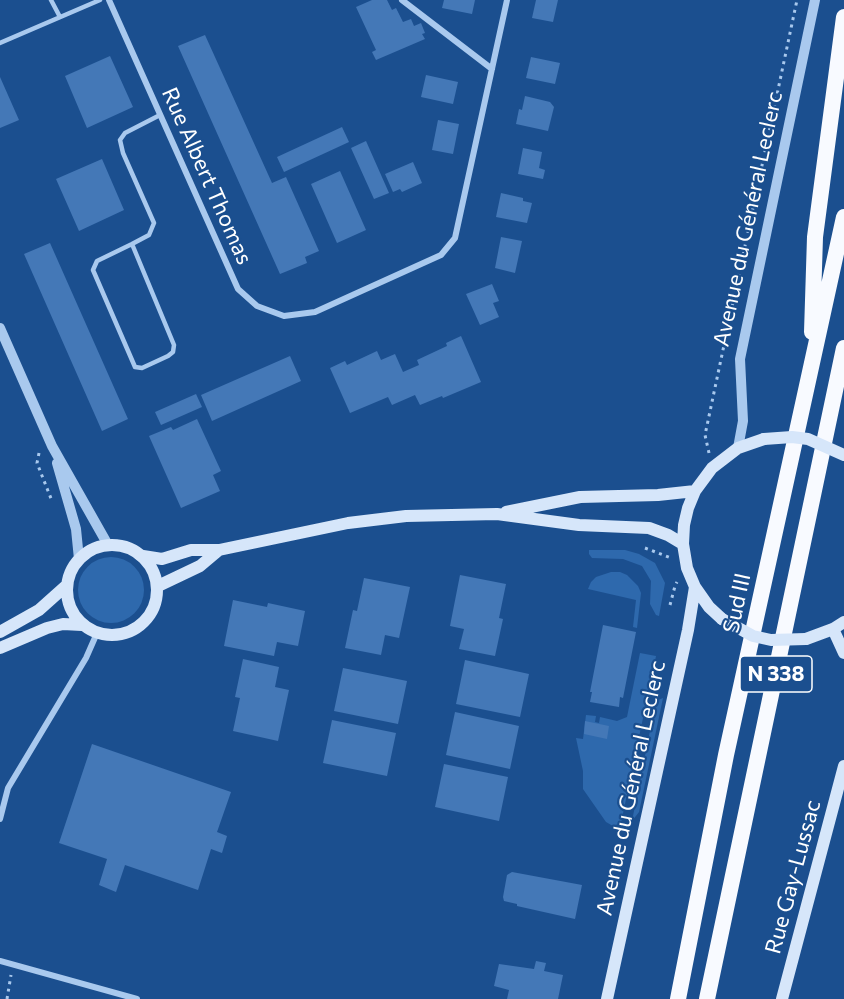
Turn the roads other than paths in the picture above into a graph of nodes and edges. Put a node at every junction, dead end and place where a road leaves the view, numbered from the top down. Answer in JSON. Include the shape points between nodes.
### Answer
{"nodes":[{"id":1,"x":51,"y":0,"type":"edge"},
{"id":2,"x":100,"y":0,"type":"edge"},
{"id":3,"x":109,"y":0,"type":"edge"},
{"id":4,"x":402,"y":0,"type":"edge"},
{"id":5,"x":507,"y":0,"type":"edge"},
{"id":6,"x":815,"y":0,"type":"edge"},
{"id":7,"x":844,"y":16,"type":"edge"},
{"id":8,"x":60,"y":17,"type":"junction"},
{"id":9,"x":0,"y":43,"type":"edge"},
{"id":10,"x":492,"y":69,"type":"junction"},
{"id":11,"x":160,"y":115,"type":"junction"},
{"id":12,"x":844,"y":217,"type":"edge"},
{"id":13,"x":132,"y":244,"type":"junction"},
{"id":14,"x":0,"y":328,"type":"edge"},
{"id":15,"x":844,"y":348,"type":"edge"},
{"id":16,"x":810,"y":375,"type":"junction"},
{"id":17,"x":52,"y":446,"type":"junction"},
{"id":18,"x":738,"y":448,"type":"junction"},
{"id":19,"x":844,"y":455,"type":"edge"},
{"id":20,"x":695,"y":491,"type":"junction"},
{"id":21,"x":497,"y":514,"type":"junction"},
{"id":22,"x":683,"y":544,"type":"junction"},
{"id":23,"x":108,"y":545,"type":"junction"},
{"id":24,"x":219,"y":550,"type":"junction"},
{"id":25,"x":143,"y":556,"type":"junction"},
{"id":26,"x":79,"y":559,"type":"junction"},
{"id":27,"x":67,"y":585,"type":"junction"},
{"id":28,"x":158,"y":586,"type":"junction"},
{"id":29,"x":695,"y":587,"type":"junction"},
{"id":30,"x":844,"y":622,"type":"edge"},
{"id":31,"x":82,"y":625,"type":"junction"},
{"id":32,"x":833,"y":629,"type":"junction"},
{"id":33,"x":0,"y":632,"type":"edge"},
{"id":34,"x":97,"y":633,"type":"junction"},
{"id":35,"x":0,"y":648,"type":"edge"},
{"id":36,"x":844,"y":653,"type":"edge"},
{"id":37,"x":844,"y":766,"type":"edge"},
{"id":38,"x":0,"y":819,"type":"edge"},
{"id":39,"x":0,"y":961,"type":"edge"},
{"id":40,"x":137,"y":999,"type":"edge"},
{"id":41,"x":607,"y":999,"type":"edge"},
{"id":42,"x":678,"y":999,"type":"edge"},
{"id":43,"x":707,"y":999,"type":"edge"},
{"id":44,"x":782,"y":999,"type":"edge"}],
"edges":[{"from":1,"to":8,"type":"lane"},
{"from":2,"to":8,"type":"lane"},
{"from":3,"to":11,"type":"street","name":"Rue Albert Thomas"},
{"from":4,"to":10,"type":"street"},
{"from":5,"to":10,"type":"street","name":"Rue Albert Thomas"},
{"from":6,"to":18,"type":"street","name":"Avenue du Général Leclerc","via":[[740,359],[743,421]]},
{"from":7,"to":16,"type":"highway","via":[[815,237]]},
{"from":8,"to":9,"type":"lane"},
{"from":10,"to":11,"type":"street","name":"Rue Albert Thomas","via":[[455,238],[441,255],[315,312],[284,315],[257,306],[238,289]]},
{"from":11,"to":13,"type":"lane","via":[[125,133],[120,140],[154,223],[149,236]]},
{"from":12,"to":16,"type":"highway","name":"Sud III","number":"N 338"},
{"from":13,"to":13,"type":"lane","via":[[97,261],[93,270],[135,368],[142,368],[168,356],[174,345]]},
{"from":14,"to":17,"type":"street"},
{"from":15,"to":43,"type":"highway","number":"N 338"},
{"from":16,"to":42,"type":"highway","name":"Sud III","number":"N 338","via":[[726,755]]},
{"from":17,"to":23,"type":"street"},
{"from":17,"to":26,"type":"street","via":[[76,529]]},
{"from":18,"to":19,"type":"main road","bridge":true,"via":[[764,439],[792,437],[820,443]]},
{"from":18,"to":20,"type":"main road","via":[[712,468]]},
{"from":20,"to":21,"type":"main road","via":[[580,497]]},
{"from":20,"to":22,"type":"main road","via":[[684,525]]},
{"from":21,"to":22,"type":"main road","via":[[579,525],[650,528]]},
{"from":21,"to":24,"type":"main road","via":[[406,516],[348,523]]},
{"from":22,"to":29,"type":"main road"},
{"from":23,"to":25,"type":"main road","via":[[127,547]]},
{"from":23,"to":26,"type":"main road","via":[[92,549]]},
{"from":24,"to":25,"type":"main road","via":[[191,550],[162,559]]},
{"from":24,"to":28,"type":"main road","via":[[200,566]]},
{"from":25,"to":28,"type":"main road","via":[[151,565]]},
{"from":26,"to":27,"type":"main road"},
{"from":27,"to":31,"type":"main road","via":[[67,599]]},
{"from":27,"to":33,"type":"main road","via":[[39,610]]},
{"from":28,"to":34,"type":"main road","via":[[154,608],[141,626],[114,636]]},
{"from":29,"to":32,"type":"main road","bridge":true,"via":[[722,619],[753,636],[806,639]]},
{"from":29,"to":41,"type":"main road","name":"Avenue du Général Leclerc"},
{"from":30,"to":32,"type":"main road"},
{"from":31,"to":34,"type":"main road"},
{"from":31,"to":35,"type":"main road","via":[[47,628]]},
{"from":32,"to":36,"type":"main road"},
{"from":34,"to":38,"type":"street","via":[[8,788]]},
{"from":37,"to":44,"type":"main road","name":"Rue Gay-Lussac"},
{"from":39,"to":40,"type":"street"}]}
